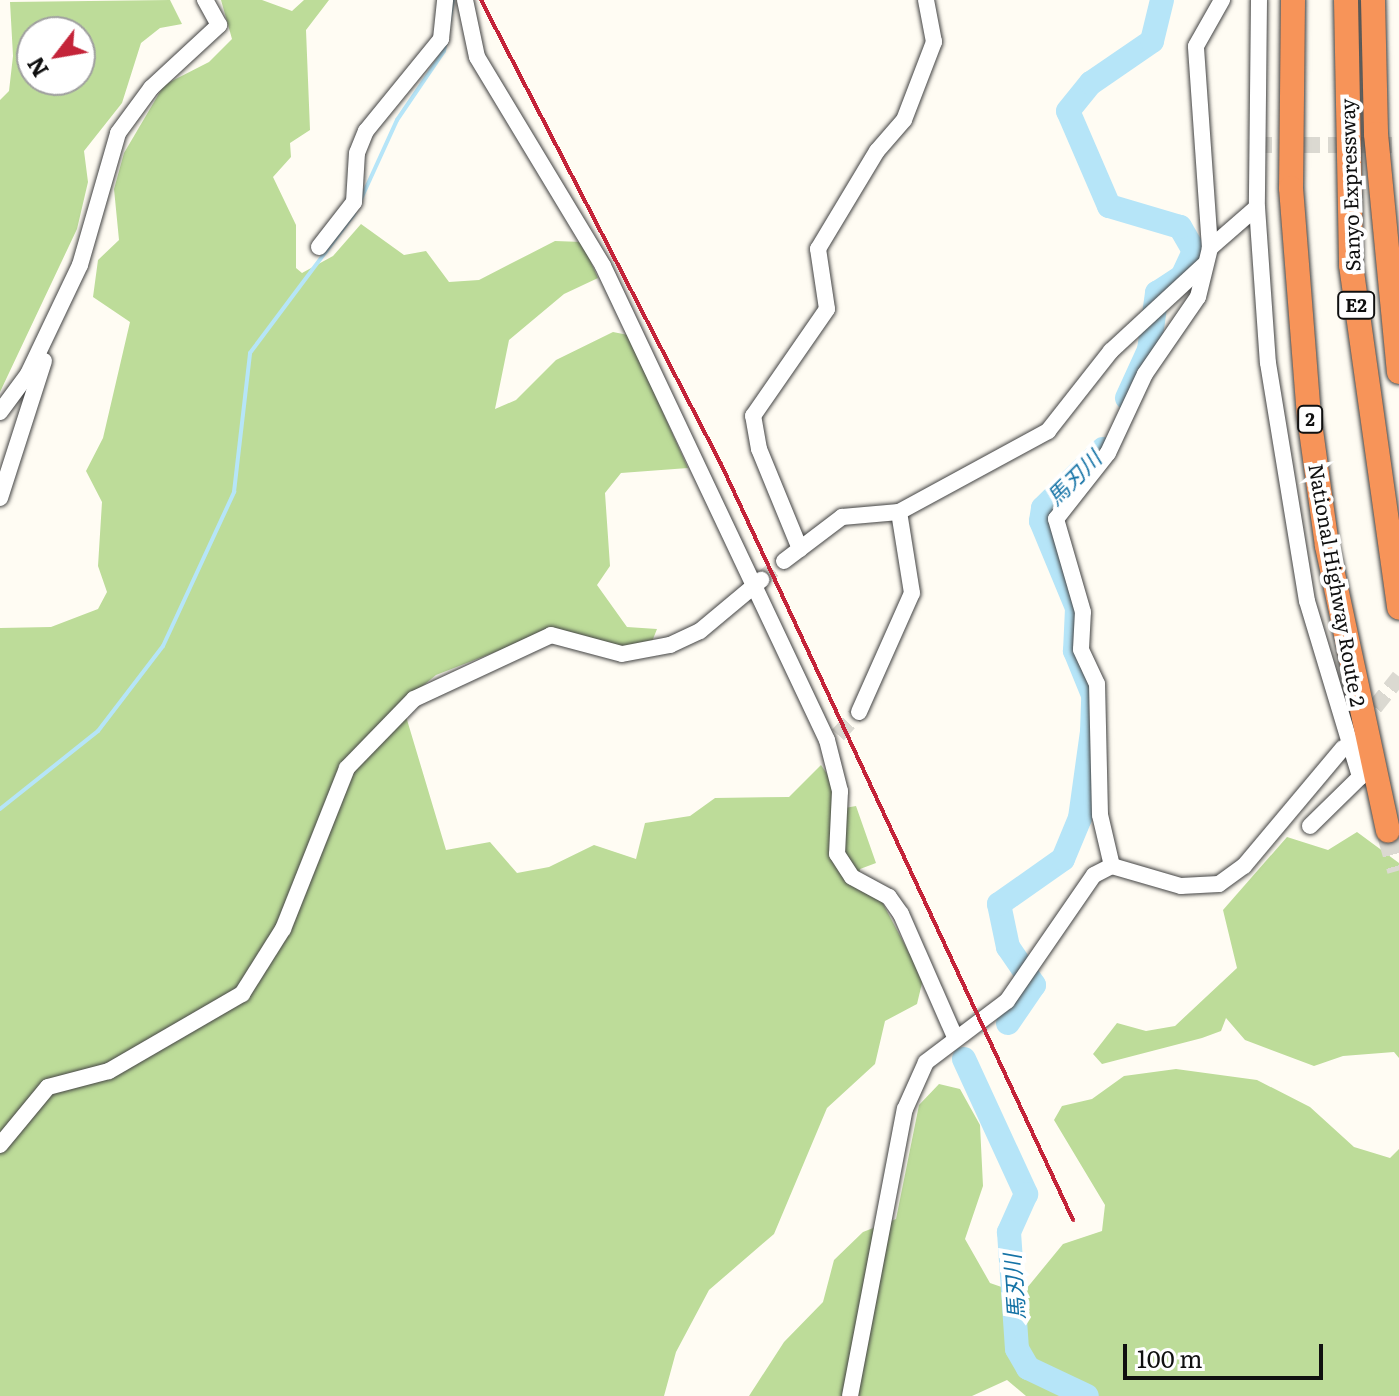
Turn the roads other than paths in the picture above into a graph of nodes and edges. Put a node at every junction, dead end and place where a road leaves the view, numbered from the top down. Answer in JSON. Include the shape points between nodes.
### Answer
{"nodes":[{"id":1,"x":205,"y":0,"type":"edge"},
{"id":2,"x":445,"y":0,"type":"edge"},
{"id":3,"x":465,"y":0,"type":"edge"},
{"id":4,"x":926,"y":0,"type":"edge"},
{"id":5,"x":1222,"y":0,"type":"edge"},
{"id":6,"x":1259,"y":0,"type":"edge"},
{"id":7,"x":1293,"y":0,"type":"edge"},
{"id":8,"x":1346,"y":0,"type":"edge"},
{"id":9,"x":1373,"y":0,"type":"edge"},
{"id":10,"x":1257,"y":207,"type":"junction"},
{"id":11,"x":319,"y":247,"type":"dead end"},
{"id":12,"x":1207,"y":257,"type":"junction"},
{"id":13,"x":57,"y":309,"type":"junction"},
{"id":14,"x":1399,"y":372,"type":"edge"},
{"id":15,"x":0,"y":412,"type":"edge"},
{"id":16,"x":0,"y":498,"type":"edge"},
{"id":17,"x":899,"y":512,"type":"junction"},
{"id":18,"x":800,"y":549,"type":"junction"},
{"id":19,"x":784,"y":561,"type":"tunnel mouth"},
{"id":20,"x":758,"y":583,"type":"junction"},
{"id":21,"x":1399,"y":608,"type":"edge"},
{"id":22,"x":859,"y":712,"type":"tunnel mouth"},
{"id":23,"x":1343,"y":748,"type":"dead end"},
{"id":24,"x":1310,"y":826,"type":"dead end"},
{"id":25,"x":1388,"y":831,"type":"tunnel mouth"},
{"id":26,"x":1112,"y":866,"type":"junction"},
{"id":27,"x":955,"y":1037,"type":"junction"},
{"id":28,"x":0,"y":1145,"type":"edge"},
{"id":29,"x":850,"y":1396,"type":"edge"}],
"edges":[{"from":1,"to":13,"type":"street","via":[[219,25],[151,88],[118,133],[80,265]]},
{"from":2,"to":11,"type":"street","via":[[441,39],[366,131],[357,153],[354,202]]},
{"from":3,"to":20,"type":"street","via":[[477,57],[603,266]]},
{"from":4,"to":18,"type":"street","via":[[934,42],[904,120],[877,151],[818,249],[827,309],[753,416],[759,449]]},
{"from":5,"to":12,"type":"street","via":[[1196,46]]},
{"from":6,"to":10,"type":"street"},
{"from":7,"to":25,"type":"highway","name":"National Highway Route 2","number":"2","via":[[1291,188],[1309,416],[1327,546]]},
{"from":8,"to":21,"type":"highway","name":"Sanyo Expressway","number":"E2","via":[[1351,265]]},
{"from":9,"to":14,"type":"highway","name":"Sanyo Expressway","number":"E2","via":[[1376,134]]},
{"from":10,"to":12,"type":"street"},
{"from":10,"to":24,"type":"street","via":[[1287,500],[1307,601],[1360,777]]},
{"from":12,"to":17,"type":"street","via":[[1111,351],[1048,431]]},
{"from":12,"to":26,"type":"street","via":[[1198,297],[1145,374],[1108,453],[1056,519],[1083,612],[1081,649],[1097,684],[1100,815]]},
{"from":13,"to":15,"type":"street","via":[[28,374]]},
{"from":13,"to":16,"type":"street"},
{"from":17,"to":18,"type":"street","via":[[842,517]]},
{"from":17,"to":22,"type":"street","via":[[912,593]]},
{"from":18,"to":19,"type":"street"},
{"from":20,"to":27,"type":"street","via":[[833,738],[840,791],[837,854],[852,877],[875,887],[901,914]]},
{"from":20,"to":28,"type":"street","via":[[670,645],[622,654],[551,635],[414,699],[347,768],[283,929],[242,994],[109,1071],[48,1087]]},
{"from":23,"to":26,"type":"street","via":[[1244,866],[1219,884],[1181,886]]},
{"from":26,"to":27,"type":"street","via":[[1079,887],[1007,1001]]},
{"from":27,"to":29,"type":"street","via":[[926,1062],[905,1109]]}]}
